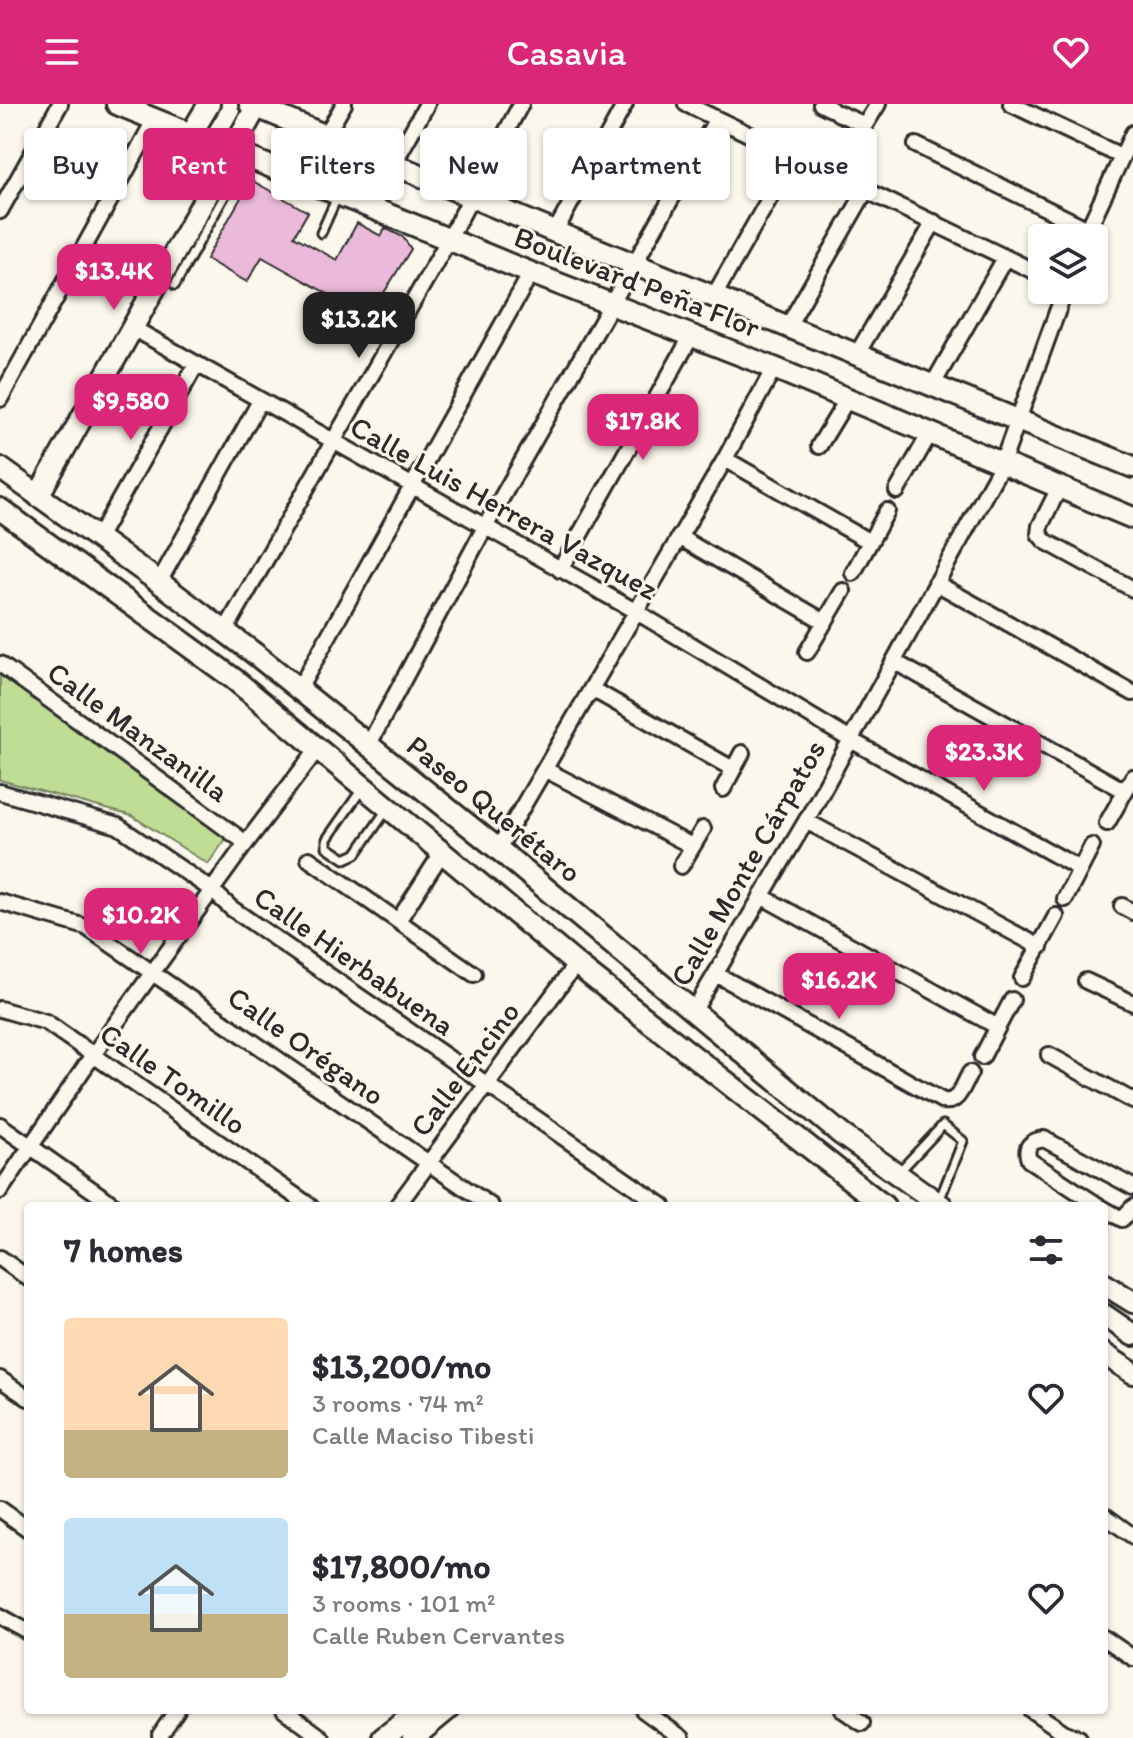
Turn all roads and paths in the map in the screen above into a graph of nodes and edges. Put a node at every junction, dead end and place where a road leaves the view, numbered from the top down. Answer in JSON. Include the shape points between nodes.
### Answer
{"nodes":[{"id":1,"x":60,"y":104,"type":"edge"},
{"id":2,"x":117,"y":104,"type":"edge"},
{"id":3,"x":209,"y":104,"type":"edge"},
{"id":4,"x":344,"y":104,"type":"edge"},
{"id":5,"x":427,"y":104,"type":"edge"},
{"id":6,"x":521,"y":104,"type":"edge"},
{"id":7,"x":625,"y":104,"type":"edge"},
{"id":8,"x":686,"y":104,"type":"edge"},
{"id":9,"x":878,"y":104,"type":"edge"},
{"id":10,"x":1011,"y":104,"type":"edge"},
{"id":11,"x":255,"y":105,"type":"edge"},
{"id":12,"x":830,"y":109,"type":"edge"},
{"id":13,"x":155,"y":119,"type":"junction"},
{"id":14,"x":716,"y":120,"type":"junction"},
{"id":15,"x":177,"y":128,"type":"edge"},
{"id":16,"x":195,"y":128,"type":"edge"},
{"id":17,"x":247,"y":128,"type":"edge"},
{"id":18,"x":309,"y":128,"type":"edge"},
{"id":19,"x":330,"y":128,"type":"edge"},
{"id":20,"x":508,"y":128,"type":"edge"},
{"id":21,"x":746,"y":133,"type":"edge"},
{"id":22,"x":1133,"y":133,"type":"edge"},
{"id":23,"x":404,"y":145,"type":"edge"},
{"id":24,"x":916,"y":145,"type":"dead end"},
{"id":25,"x":1121,"y":156,"type":"junction"},
{"id":26,"x":877,"y":195,"type":"edge"},
{"id":27,"x":210,"y":200,"type":"edge"},
{"id":28,"x":217,"y":200,"type":"edge"},
{"id":29,"x":336,"y":200,"type":"edge"},
{"id":30,"x":356,"y":200,"type":"edge"},
{"id":31,"x":469,"y":200,"type":"edge"},
{"id":32,"x":483,"y":200,"type":"edge"},
{"id":33,"x":768,"y":200,"type":"edge"},
{"id":34,"x":860,"y":200,"type":"edge"},
{"id":35,"x":0,"y":211,"type":"edge"},
{"id":36,"x":934,"y":222,"type":"junction"},
{"id":37,"x":1067,"y":224,"type":"edge"},
{"id":38,"x":1090,"y":224,"type":"edge"},
{"id":39,"x":555,"y":232,"type":"junction"},
{"id":40,"x":321,"y":233,"type":"dead end"},
{"id":41,"x":449,"y":239,"type":"junction"},
{"id":42,"x":1005,"y":258,"type":"junction"},
{"id":43,"x":634,"y":264,"type":"junction"},
{"id":44,"x":1028,"y":269,"type":"edge"},
{"id":45,"x":531,"y":273,"type":"junction"},
{"id":46,"x":175,"y":285,"type":"dead end"},
{"id":47,"x":714,"y":296,"type":"junction"},
{"id":48,"x":613,"y":304,"type":"junction"},
{"id":49,"x":1060,"y":304,"type":"edge"},
{"id":50,"x":788,"y":326,"type":"junction"},
{"id":51,"x":131,"y":327,"type":"junction"},
{"id":52,"x":692,"y":335,"type":"junction"},
{"id":53,"x":857,"y":354,"type":"junction"},
{"id":54,"x":196,"y":365,"type":"junction"},
{"id":55,"x":774,"y":368,"type":"junction"},
{"id":56,"x":932,"y":386,"type":"junction"},
{"id":57,"x":848,"y":398,"type":"junction"},
{"id":58,"x":0,"y":399,"type":"edge"},
{"id":59,"x":260,"y":401,"type":"junction"},
{"id":60,"x":1019,"y":422,"type":"junction"},
{"id":61,"x":930,"y":433,"type":"junction"},
{"id":62,"x":334,"y":443,"type":"junction"},
{"id":63,"x":819,"y":446,"type":"dead end"},
{"id":64,"x":725,"y":459,"type":"junction"},
{"id":65,"x":1002,"y":464,"type":"junction"},
{"id":66,"x":1133,"y":467,"type":"edge"},
{"id":67,"x":0,"y":468,"type":"edge"},
{"id":68,"x":411,"y":486,"type":"junction"},
{"id":69,"x":1059,"y":488,"type":"junction"},
{"id":70,"x":897,"y":491,"type":"dead end"},
{"id":71,"x":38,"y":496,"type":"junction"},
{"id":72,"x":0,"y":509,"type":"edge"},
{"id":73,"x":887,"y":511,"type":"dead end"},
{"id":74,"x":1133,"y":518,"type":"edge"},
{"id":75,"x":485,"y":527,"type":"junction"},
{"id":76,"x":679,"y":537,"type":"junction"},
{"id":77,"x":98,"y":538,"type":"junction"},
{"id":78,"x":870,"y":542,"type":"junction"},
{"id":79,"x":560,"y":570,"type":"junction"},
{"id":80,"x":853,"y":573,"type":"dead end"},
{"id":81,"x":159,"y":582,"type":"junction"},
{"id":82,"x":936,"y":583,"type":"junction"},
{"id":83,"x":1133,"y":589,"type":"edge"},
{"id":84,"x":843,"y":591,"type":"dead end"},
{"id":85,"x":635,"y":611,"type":"junction"},
{"id":86,"x":825,"y":622,"type":"junction"},
{"id":87,"x":225,"y":631,"type":"junction"},
{"id":88,"x":807,"y":652,"type":"dead end"},
{"id":89,"x":255,"y":654,"type":"junction"},
{"id":90,"x":895,"y":662,"type":"junction"},
{"id":91,"x":0,"y":664,"type":"edge"},
{"id":92,"x":234,"y":679,"type":"junction"},
{"id":93,"x":299,"y":689,"type":"junction"},
{"id":94,"x":592,"y":689,"type":"junction"},
{"id":95,"x":1133,"y":693,"type":"edge"},
{"id":96,"x":849,"y":739,"type":"junction"},
{"id":97,"x":368,"y":746,"type":"junction"},
{"id":98,"x":319,"y":747,"type":"junction"},
{"id":99,"x":742,"y":753,"type":"dead end"},
{"id":100,"x":733,"y":769,"type":"junction"},
{"id":101,"x":546,"y":770,"type":"junction"},
{"id":102,"x":1133,"y":777,"type":"edge"},
{"id":103,"x":365,"y":785,"type":"junction"},
{"id":104,"x":723,"y":789,"type":"dead end"},
{"id":105,"x":1125,"y":791,"type":"junction"},
{"id":106,"x":0,"y":792,"type":"edge"},
{"id":107,"x":389,"y":806,"type":"junction"},
{"id":108,"x":806,"y":821,"type":"junction"},
{"id":109,"x":1107,"y":823,"type":"dead end"},
{"id":110,"x":703,"y":829,"type":"dead end"},
{"id":111,"x":246,"y":843,"type":"junction"},
{"id":112,"x":692,"y":846,"type":"junction"},
{"id":113,"x":1092,"y":846,"type":"dead end"},
{"id":114,"x":498,"y":849,"type":"junction"},
{"id":115,"x":443,"y":851,"type":"junction"},
{"id":116,"x":309,"y":859,"type":"dead end"},
{"id":117,"x":681,"y":866,"type":"dead end"},
{"id":118,"x":1080,"y":869,"type":"junction"},
{"id":119,"x":212,"y":890,"type":"junction"},
{"id":120,"x":761,"y":896,"type":"junction"},
{"id":121,"x":1065,"y":899,"type":"dead end"},
{"id":122,"x":0,"y":902,"type":"edge"},
{"id":123,"x":1056,"y":916,"type":"dead end"},
{"id":124,"x":398,"y":921,"type":"junction"},
{"id":125,"x":1040,"y":947,"type":"junction"},
{"id":126,"x":576,"y":964,"type":"junction"},
{"id":127,"x":153,"y":972,"type":"junction"},
{"id":128,"x":474,"y":974,"type":"dead end"},
{"id":129,"x":716,"y":974,"type":"junction"},
{"id":130,"x":1022,"y":978,"type":"dead end"},
{"id":131,"x":1086,"y":981,"type":"dead end"},
{"id":132,"x":1012,"y":1000,"type":"dead end"},
{"id":133,"x":1133,"y":1003,"type":"edge"},
{"id":134,"x":0,"y":1009,"type":"edge"},
{"id":135,"x":693,"y":1012,"type":"junction"},
{"id":136,"x":998,"y":1027,"type":"junction"},
{"id":137,"x":93,"y":1055,"type":"junction"},
{"id":138,"x":1049,"y":1055,"type":"dead end"},
{"id":139,"x":982,"y":1057,"type":"dead end"},
{"id":140,"x":970,"y":1073,"type":"dead end"},
{"id":141,"x":487,"y":1084,"type":"junction"},
{"id":142,"x":1133,"y":1101,"type":"edge"},
{"id":143,"x":0,"y":1125,"type":"edge"},
{"id":144,"x":32,"y":1147,"type":"junction"},
{"id":145,"x":428,"y":1163,"type":"junction"},
{"id":146,"x":897,"y":1174,"type":"junction"},
{"id":147,"x":1133,"y":1187,"type":"edge"},
{"id":148,"x":0,"y":1191,"type":"edge"},
{"id":149,"x":109,"y":1202,"type":"edge"},
{"id":150,"x":304,"y":1202,"type":"edge"},
{"id":151,"x":400,"y":1202,"type":"edge"},
{"id":152,"x":485,"y":1202,"type":"edge"},
{"id":153,"x":657,"y":1202,"type":"edge"},
{"id":154,"x":879,"y":1202,"type":"edge"},
{"id":155,"x":936,"y":1202,"type":"edge"},
{"id":156,"x":941,"y":1202,"type":"edge"},
{"id":157,"x":1093,"y":1202,"type":"edge"},
{"id":158,"x":1133,"y":1207,"type":"edge"},
{"id":159,"x":1108,"y":1211,"type":"edge"},
{"id":160,"x":0,"y":1258,"type":"edge"},
{"id":161,"x":24,"y":1275,"type":"edge"},
{"id":162,"x":1108,"y":1286,"type":"edge"},
{"id":163,"x":1133,"y":1302,"type":"edge"},
{"id":164,"x":1108,"y":1318,"type":"edge"},
{"id":165,"x":1133,"y":1335,"type":"edge"},
{"id":166,"x":1108,"y":1357,"type":"edge"},
{"id":167,"x":1133,"y":1373,"type":"edge"},
{"id":168,"x":0,"y":1379,"type":"edge"},
{"id":169,"x":24,"y":1395,"type":"edge"},
{"id":170,"x":0,"y":1509,"type":"edge"},
{"id":171,"x":1108,"y":1518,"type":"edge"},
{"id":172,"x":24,"y":1526,"type":"edge"},
{"id":173,"x":1133,"y":1536,"type":"edge"},
{"id":174,"x":0,"y":1616,"type":"edge"},
{"id":175,"x":24,"y":1630,"type":"edge"},
{"id":176,"x":1108,"y":1641,"type":"edge"},
{"id":177,"x":1133,"y":1658,"type":"edge"},
{"id":178,"x":174,"y":1714,"type":"edge"},
{"id":179,"x":289,"y":1714,"type":"edge"},
{"id":180,"x":415,"y":1714,"type":"edge"},
{"id":181,"x":442,"y":1714,"type":"edge"},
{"id":182,"x":649,"y":1714,"type":"edge"},
{"id":183,"x":849,"y":1714,"type":"edge"},
{"id":184,"x":1037,"y":1714,"type":"edge"},
{"id":185,"x":862,"y":1723,"type":"dead end"},
{"id":186,"x":160,"y":1735,"type":"dead end"},
{"id":187,"x":1072,"y":1736,"type":"edge"},
{"id":188,"x":322,"y":1738,"type":"edge"},
{"id":189,"x":383,"y":1738,"type":"edge"},
{"id":190,"x":413,"y":1738,"type":"edge"},
{"id":191,"x":682,"y":1738,"type":"edge"}],
"edges":[{"from":1,"to":35,"type":"street"},
{"from":2,"to":13,"type":"main road","name":"Boulevard Peña Flor"},
{"from":3,"to":16,"type":"main road"},
{"from":4,"to":19,"type":"street"},
{"from":5,"to":23,"type":"street"},
{"from":6,"to":20,"type":"street"},
{"from":7,"to":39,"type":"street"},
{"from":8,"to":14,"type":"street"},
{"from":9,"to":12,"type":"street","via":[[865,125]]},
{"from":10,"to":25,"type":"street"},
{"from":11,"to":17,"type":"main road"},
{"from":11,"to":18,"type":"main road","name":"Boulevard Peña Flor"},
{"from":13,"to":15,"type":"main road","name":"Boulevard Peña Flor"},
{"from":13,"to":58,"type":"street"},
{"from":14,"to":21,"type":"street"},
{"from":14,"to":43,"type":"street"},
{"from":22,"to":25,"type":"street"},
{"from":24,"to":37,"type":"street"},
{"from":25,"to":38,"type":"street"},
{"from":26,"to":36,"type":"street"},
{"from":27,"to":51,"type":"main road"},
{"from":28,"to":46,"type":"lane"},
{"from":29,"to":40,"type":"lane"},
{"from":30,"to":41,"type":"main road","name":"Boulevard Peña Flor"},
{"from":31,"to":41,"type":"street"},
{"from":32,"to":39,"type":"main road","name":"Boulevard Peña Flor"},
{"from":33,"to":47,"type":"street"},
{"from":34,"to":50,"type":"street"},
{"from":36,"to":42,"type":"street"},
{"from":36,"to":53,"type":"street"},
{"from":39,"to":43,"type":"main road","name":"Boulevard Peña Flor"},
{"from":41,"to":45,"type":"main road","name":"Boulevard Peña Flor"},
{"from":41,"to":62,"type":"street"},
{"from":42,"to":44,"type":"street"},
{"from":42,"to":56,"type":"street"},
{"from":43,"to":47,"type":"main road","name":"Boulevard Peña Flor"},
{"from":43,"to":48,"type":"street"},
{"from":45,"to":48,"type":"main road","name":"Boulevard Peña Flor"},
{"from":45,"to":68,"type":"street"},
{"from":47,"to":50,"type":"main road","name":"Boulevard Peña Flor"},
{"from":48,"to":52,"type":"main road","name":"Boulevard Peña Flor"},
{"from":48,"to":75,"type":"street"},
{"from":49,"to":60,"type":"street","name":"Calle Monte Cárpatos"},
{"from":50,"to":53,"type":"main road","name":"Boulevard Peña Flor"},
{"from":51,"to":54,"type":"street","name":"Calle Luis Herrera Vazquez"},
{"from":51,"to":71,"type":"main road"},
{"from":52,"to":55,"type":"main road","name":"Boulevard Peña Flor"},
{"from":52,"to":79,"type":"street"},
{"from":53,"to":56,"type":"main road","name":"Boulevard Peña Flor"},
{"from":54,"to":59,"type":"street","name":"Calle Luis Herrera Vazquez"},
{"from":54,"to":77,"type":"street"},
{"from":55,"to":57,"type":"main road","name":"Boulevard Peña Flor"},
{"from":55,"to":64,"type":"street"},
{"from":56,"to":60,"type":"main road","name":"Boulevard Peña Flor"},
{"from":57,"to":61,"type":"main road","name":"Boulevard Peña Flor"},
{"from":57,"to":63,"type":"street"},
{"from":59,"to":62,"type":"street","name":"Calle Luis Herrera Vazquez"},
{"from":59,"to":81,"type":"street"},
{"from":60,"to":65,"type":"street","name":"Calle Monte Cárpatos"},
{"from":60,"to":66,"type":"main road","name":"Boulevard Peña Flor"},
{"from":61,"to":65,"type":"main road","name":"Boulevard Peña Flor"},
{"from":61,"to":70,"type":"street"},
{"from":62,"to":68,"type":"street","name":"Calle Luis Herrera Vazquez"},
{"from":62,"to":87,"type":"street"},
{"from":64,"to":76,"type":"street"},
{"from":64,"to":78,"type":"street"},
{"from":65,"to":69,"type":"main road","name":"Boulevard Peña Flor"},
{"from":65,"to":82,"type":"street","name":"Calle Monte Cárpatos"},
{"from":67,"to":71,"type":"main road","name":"Paseo Querétaro"},
{"from":68,"to":75,"type":"street","name":"Calle Luis Herrera Vazquez"},
{"from":68,"to":93,"type":"street"},
{"from":69,"to":74,"type":"main road","name":"Boulevard Peña Flor"},
{"from":69,"to":83,"type":"street","via":[[1039,534]]},
{"from":71,"to":77,"type":"main road","name":"Paseo Querétaro"},
{"from":72,"to":92,"type":"main road"},
{"from":73,"to":78,"type":"street"},
{"from":75,"to":79,"type":"street","name":"Calle Luis Herrera Vazquez"},
{"from":75,"to":97,"type":"street"},
{"from":76,"to":85,"type":"street"},
{"from":76,"to":86,"type":"street"},
{"from":77,"to":81,"type":"main road","name":"Paseo Querétaro"},
{"from":78,"to":80,"type":"street"},
{"from":79,"to":85,"type":"street","name":"Calle Luis Herrera Vazquez"},
{"from":81,"to":87,"type":"main road","name":"Paseo Querétaro"},
{"from":82,"to":90,"type":"street","name":"Calle Monte Cárpatos"},
{"from":82,"to":95,"type":"street"},
{"from":84,"to":86,"type":"street"},
{"from":85,"to":94,"type":"street"},
{"from":85,"to":96,"type":"street","name":"Calle Luis Herrera Vazquez"},
{"from":86,"to":88,"type":"street"},
{"from":87,"to":89,"type":"main road","name":"Paseo Querétaro"},
{"from":89,"to":92,"type":"main road"},
{"from":89,"to":93,"type":"main road","name":"Paseo Querétaro"},
{"from":90,"to":96,"type":"street","name":"Calle Monte Cárpatos"},
{"from":90,"to":105,"type":"street"},
{"from":91,"to":111,"type":"street","name":"Calle Manzanilla"},
{"from":92,"to":98,"type":"main road"},
{"from":93,"to":97,"type":"main road","name":"Paseo Querétaro"},
{"from":94,"to":100,"type":"street"},
{"from":94,"to":101,"type":"street"},
{"from":96,"to":108,"type":"street","name":"Calle Monte Cárpatos"},
{"from":96,"to":118,"type":"street","name":"Calle Monte Cárpatos"},
{"from":97,"to":114,"type":"main road","name":"Paseo Querétaro"},
{"from":98,"to":103,"type":"main road"},
{"from":98,"to":111,"type":"street"},
{"from":99,"to":100,"type":"street"},
{"from":100,"to":104,"type":"street"},
{"from":101,"to":112,"type":"street"},
{"from":101,"to":114,"type":"street"},
{"from":102,"to":105,"type":"street"},
{"from":103,"to":107,"type":"main road"},
{"from":103,"to":107,"type":"lane","via":[[332,829],[329,849],[350,858]]},
{"from":105,"to":109,"type":"street"},
{"from":106,"to":119,"type":"street","name":"Calle Hierbabuena","via":[[118,826]]},
{"from":107,"to":115,"type":"main road"},
{"from":108,"to":120,"type":"street","name":"Calle Monte Cárpatos"},
{"from":108,"to":125,"type":"street"},
{"from":110,"to":112,"type":"street"},
{"from":111,"to":119,"type":"street"},
{"from":112,"to":117,"type":"street"},
{"from":113,"to":118,"type":"street"},
{"from":114,"to":135,"type":"main road","name":"Paseo Querétaro"},
{"from":115,"to":124,"type":"street"},
{"from":115,"to":126,"type":"main road"},
{"from":116,"to":124,"type":"street"},
{"from":118,"to":121,"type":"street"},
{"from":119,"to":127,"type":"street"},
{"from":119,"to":141,"type":"street","name":"Calle Hierbabuena"},
{"from":120,"to":129,"type":"street","name":"Calle Monte Cárpatos"},
{"from":120,"to":136,"type":"street"},
{"from":122,"to":127,"type":"street","name":"Calle Orégano","via":[[86,927]]},
{"from":123,"to":125,"type":"street"},
{"from":124,"to":128,"type":"street"},
{"from":125,"to":130,"type":"street"},
{"from":126,"to":141,"type":"street","name":"Calle Encino"},
{"from":126,"to":154,"type":"main road"},
{"from":127,"to":137,"type":"street"},
{"from":127,"to":145,"type":"street","name":"Calle Orégano"},
{"from":129,"to":135,"type":"street","name":"Calle Monte Cárpatos"},
{"from":129,"to":140,"type":"street","via":[[943,1101],[955,1100]]},
{"from":131,"to":133,"type":"street"},
{"from":132,"to":136,"type":"street"},
{"from":134,"to":137,"type":"street","name":"Calle Tomillo","via":[[46,1022]]},
{"from":135,"to":146,"type":"main road","name":"Paseo Querétaro"},
{"from":136,"to":139,"type":"street"},
{"from":137,"to":144,"type":"street"},
{"from":137,"to":150,"type":"street","name":"Calle Tomillo"},
{"from":138,"to":142,"type":"street"},
{"from":141,"to":145,"type":"street","name":"Calle Encino"},
{"from":141,"to":153,"type":"street","name":"Calle Hierbabuena"},
{"from":143,"to":144,"type":"street"},
{"from":144,"to":148,"type":"street"},
{"from":144,"to":149,"type":"street"},
{"from":145,"to":151,"type":"street","name":"Calle Encino"},
{"from":145,"to":152,"type":"street","name":"Calle Orégano"},
{"from":146,"to":155,"type":"main road","name":"Paseo Querétaro"},
{"from":146,"to":156,"type":"lane","via":[[943,1125],[963,1141]]},
{"from":147,"to":157,"type":"street","via":[[1044,1139],[1028,1145],[1029,1160]]},
{"from":158,"to":159,"type":"street","via":[[1122,1219]]},
{"from":160,"to":161,"type":"street"},
{"from":162,"to":163,"type":"main road"},
{"from":164,"to":165,"type":"main road"},
{"from":166,"to":167,"type":"main road"},
{"from":168,"to":169,"type":"street"},
{"from":170,"to":172,"type":"street"},
{"from":171,"to":173,"type":"street"},
{"from":174,"to":175,"type":"street"},
{"from":176,"to":177,"type":"street"},
{"from":178,"to":186,"type":"street"},
{"from":179,"to":188,"type":"street"},
{"from":180,"to":189,"type":"main road"},
{"from":181,"to":190,"type":"main road"},
{"from":182,"to":191,"type":"street"},
{"from":183,"to":185,"type":"street"},
{"from":184,"to":187,"type":"street"}]}
